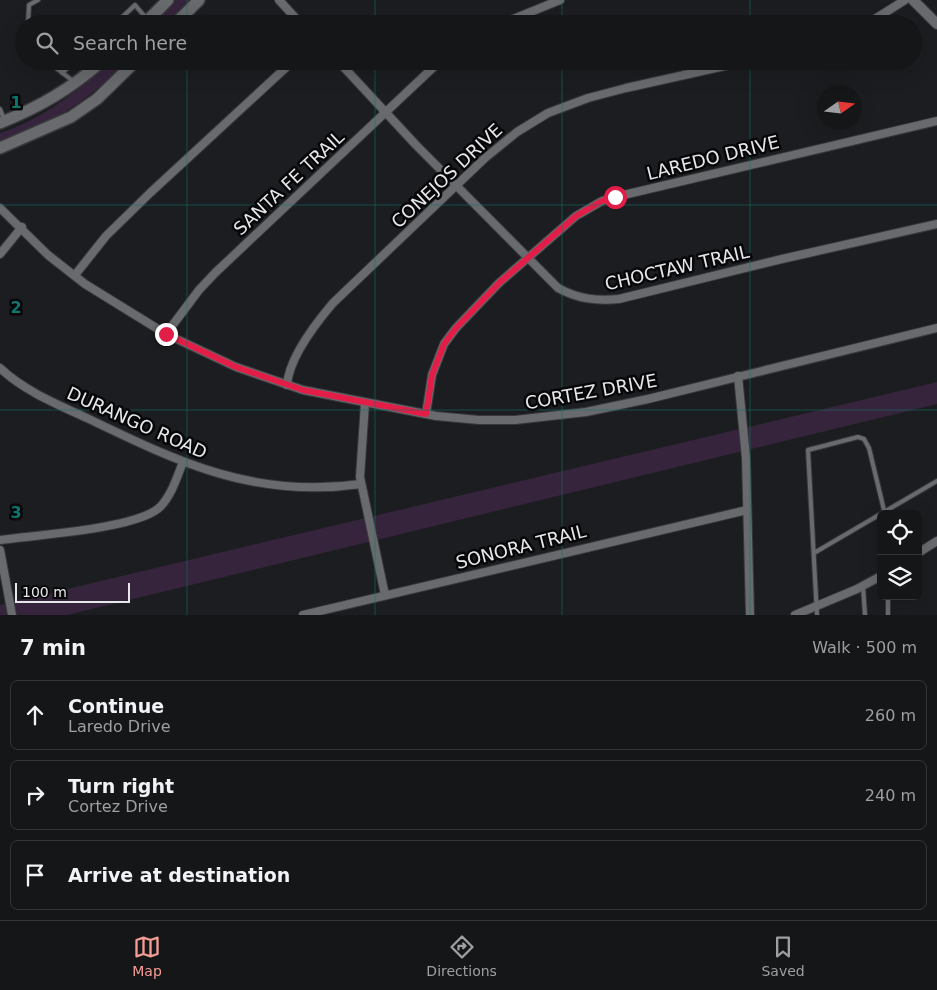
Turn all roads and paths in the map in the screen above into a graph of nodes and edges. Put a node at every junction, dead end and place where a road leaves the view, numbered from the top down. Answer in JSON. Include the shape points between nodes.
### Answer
{"nodes":[{"id":1,"x":38,"y":0,"type":"edge"},
{"id":2,"x":168,"y":0,"type":"edge"},
{"id":3,"x":199,"y":0,"type":"edge"},
{"id":4,"x":279,"y":0,"type":"edge"},
{"id":5,"x":560,"y":0,"type":"edge"},
{"id":6,"x":906,"y":0,"type":"edge"},
{"id":7,"x":913,"y":0,"type":"edge"},
{"id":8,"x":28,"y":15,"type":"edge"},
{"id":9,"x":124,"y":15,"type":"edge"},
{"id":10,"x":141,"y":15,"type":"edge"},
{"id":11,"x":153,"y":15,"type":"edge"},
{"id":12,"x":184,"y":15,"type":"edge"},
{"id":13,"x":293,"y":15,"type":"edge"},
{"id":14,"x":523,"y":15,"type":"edge"},
{"id":15,"x":882,"y":15,"type":"edge"},
{"id":16,"x":937,"y":24,"type":"edge"},
{"id":17,"x":58,"y":70,"type":"edge"},
{"id":18,"x":65,"y":70,"type":"edge"},
{"id":19,"x":92,"y":70,"type":"edge"},
{"id":20,"x":127,"y":70,"type":"edge"},
{"id":21,"x":283,"y":70,"type":"edge"},
{"id":22,"x":346,"y":70,"type":"edge"},
{"id":23,"x":430,"y":70,"type":"edge"},
{"id":24,"x":707,"y":70,"type":"edge"},
{"id":25,"x":62,"y":73,"type":"junction"},
{"id":26,"x":76,"y":84,"type":"junction"},
{"id":27,"x":0,"y":109,"type":"edge"},
{"id":28,"x":386,"y":112,"type":"junction"},
{"id":29,"x":937,"y":121,"type":"edge"},
{"id":30,"x":3,"y":122,"type":"edge"},
{"id":31,"x":0,"y":148,"type":"edge"},
{"id":32,"x":456,"y":186,"type":"junction"},
{"id":33,"x":0,"y":208,"type":"edge"},
{"id":34,"x":937,"y":224,"type":"edge"},
{"id":35,"x":22,"y":228,"type":"junction"},
{"id":36,"x":0,"y":254,"type":"edge"},
{"id":37,"x":528,"y":258,"type":"junction"},
{"id":38,"x":75,"y":276,"type":"junction"},
{"id":39,"x":937,"y":328,"type":"edge"},
{"id":40,"x":166,"y":334,"type":"junction"},
{"id":41,"x":0,"y":368,"type":"edge"},
{"id":42,"x":738,"y":376,"type":"junction"},
{"id":43,"x":287,"y":385,"type":"junction"},
{"id":44,"x":365,"y":404,"type":"junction"},
{"id":45,"x":426,"y":414,"type":"junction"},
{"id":46,"x":183,"y":462,"type":"junction"},
{"id":47,"x":936,"y":482,"type":"edge"},
{"id":48,"x":361,"y":484,"type":"junction"},
{"id":49,"x":937,"y":488,"type":"edge"},
{"id":50,"x":747,"y":510,"type":"junction"},
{"id":51,"x":884,"y":510,"type":"joint"},
{"id":52,"x":877,"y":515,"type":"edge"},
{"id":53,"x":0,"y":540,"type":"edge"},
{"id":54,"x":937,"y":541,"type":"edge"},
{"id":55,"x":0,"y":550,"type":"edge"},
{"id":56,"x":922,"y":550,"type":"edge"},
{"id":57,"x":814,"y":553,"type":"junction"},
{"id":58,"x":877,"y":578,"type":"edge"},
{"id":59,"x":863,"y":586,"type":"junction"},
{"id":60,"x":385,"y":595,"type":"junction"},
{"id":61,"x":888,"y":600,"type":"edge"},
{"id":62,"x":816,"y":611,"type":"edge"},
{"id":63,"x":12,"y":615,"type":"edge"},
{"id":64,"x":303,"y":615,"type":"edge"},
{"id":65,"x":750,"y":615,"type":"edge"},
{"id":66,"x":795,"y":615,"type":"edge"},
{"id":67,"x":865,"y":615,"type":"edge"},
{"id":68,"x":888,"y":615,"type":"edge"}],
"edges":[{"from":1,"to":8,"type":"lane","via":[[29,5]]},
{"from":2,"to":11,"type":"main road"},
{"from":3,"to":12,"type":"main road"},
{"from":4,"to":13,"type":"street"},
{"from":5,"to":14,"type":"street"},
{"from":6,"to":15,"type":"street"},
{"from":7,"to":16,"type":"street"},
{"from":9,"to":10,"type":"lane","via":[[135,5]]},
{"from":17,"to":25,"type":"lane"},
{"from":18,"to":25,"type":"lane"},
{"from":19,"to":26,"type":"main road"},
{"from":20,"to":31,"type":"main road","via":[[97,99],[71,117]]},
{"from":21,"to":38,"type":"street","via":[[143,199],[106,236]]},
{"from":22,"to":28,"type":"street","name":"CHOCTAW TRAIL"},
{"from":23,"to":28,"type":"street","name":"SANTA FE TRAIL"},
{"from":24,"to":32,"type":"street","name":"CONEJOS DRIVE","via":[[626,88],[556,109],[517,132]]},
{"from":25,"to":26,"type":"lane"},
{"from":26,"to":30,"type":"main road","via":[[38,108]]},
{"from":27,"to":30,"type":"lane"},
{"from":28,"to":32,"type":"street","name":"CHOCTAW TRAIL"},
{"from":28,"to":40,"type":"street","name":"SANTA FE TRAIL","via":[[215,273]]},
{"from":29,"to":37,"type":"street","name":"LAREDO DRIVE","via":[[608,199],[576,216]]},
{"from":32,"to":37,"type":"street","name":"CHOCTAW TRAIL"},
{"from":32,"to":43,"type":"street","name":"CONEJOS DRIVE","via":[[326,310],[303,344]]},
{"from":33,"to":35,"type":"street","name":"CORTEZ DRIVE"},
{"from":34,"to":37,"type":"street","name":"CHOCTAW TRAIL","via":[[619,299],[583,299],[558,288]]},
{"from":35,"to":36,"type":"street"},
{"from":35,"to":38,"type":"street","name":"CORTEZ DRIVE","via":[[48,255]]},
{"from":37,"to":45,"type":"street","name":"LAREDO DRIVE","via":[[472,310],[444,344],[432,375]]},
{"from":38,"to":40,"type":"street","name":"CORTEZ DRIVE"},
{"from":39,"to":42,"type":"street","name":"CORTEZ DRIVE"},
{"from":40,"to":43,"type":"street","name":"CORTEZ DRIVE","via":[[236,367]]},
{"from":41,"to":46,"type":"street","name":"DURANGO ROAD","via":[[18,382],[62,406]]},
{"from":42,"to":45,"type":"street","name":"CORTEZ DRIVE","via":[[648,399],[555,417],[479,420]]},
{"from":42,"to":50,"type":"street"},
{"from":43,"to":44,"type":"street","name":"CORTEZ DRIVE"},
{"from":44,"to":45,"type":"street","name":"CORTEZ DRIVE"},
{"from":44,"to":48,"type":"street"},
{"from":46,"to":48,"type":"street","name":"DURANGO ROAD","via":[[263,485],[323,487]]},
{"from":46,"to":53,"type":"street","via":[[160,508],[139,520]]},
{"from":47,"to":49,"type":"lane"},
{"from":47,"to":51,"type":"lane"},
{"from":48,"to":60,"type":"street"},
{"from":50,"to":60,"type":"street","name":"SONORA TRAIL"},
{"from":50,"to":65,"type":"street"},
{"from":51,"to":57,"type":"lane","via":[[864,439],[858,437],[808,450]]},
{"from":52,"to":57,"type":"lane"},
{"from":54,"to":56,"type":"street"},
{"from":55,"to":63,"type":"street"},
{"from":57,"to":62,"type":"lane"},
{"from":58,"to":59,"type":"street"},
{"from":59,"to":62,"type":"street"},
{"from":59,"to":67,"type":"lane"},
{"from":60,"to":64,"type":"street","name":"SONORA TRAIL"},
{"from":61,"to":68,"type":"lane"},
{"from":62,"to":66,"type":"street"}]}
